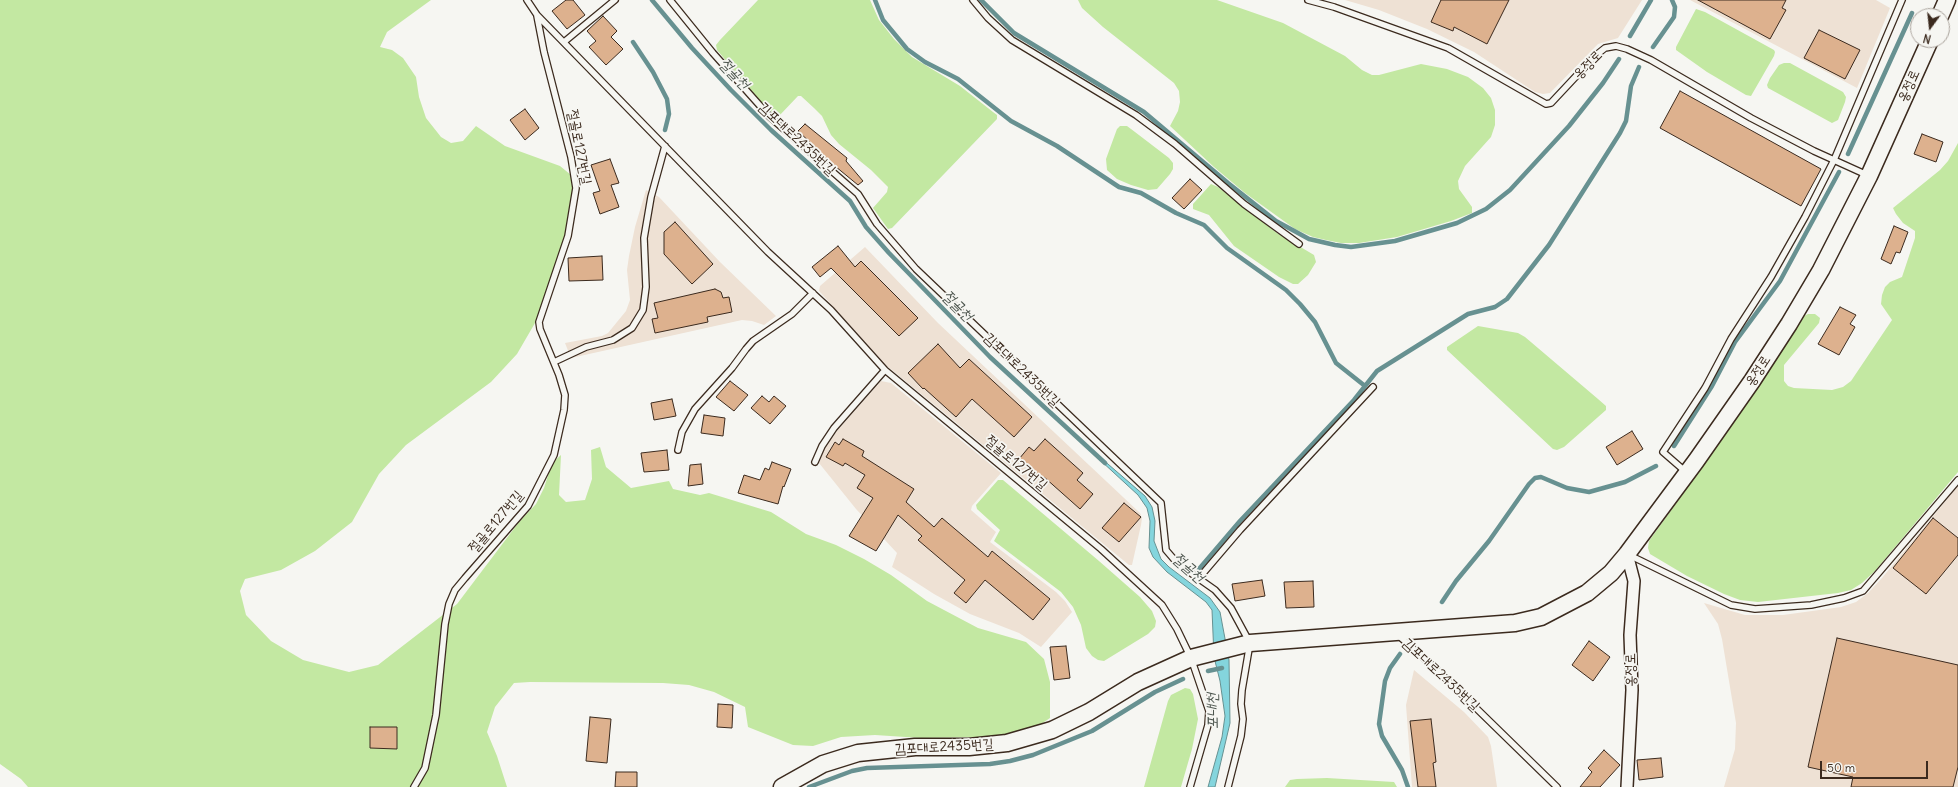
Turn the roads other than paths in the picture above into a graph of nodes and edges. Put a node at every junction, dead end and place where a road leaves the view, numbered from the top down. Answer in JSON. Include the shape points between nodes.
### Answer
{"nodes":[{"id":1,"x":527,"y":0,"type":"edge"},
{"id":2,"x":615,"y":0,"type":"edge"},
{"id":3,"x":670,"y":0,"type":"edge"},
{"id":4,"x":973,"y":0,"type":"edge"},
{"id":5,"x":1308,"y":0,"type":"edge"},
{"id":6,"x":1902,"y":0,"type":"edge"},
{"id":7,"x":537,"y":16,"type":"junction"},
{"id":8,"x":564,"y":42,"type":"junction"},
{"id":9,"x":1926,"y":48,"type":"edge"},
{"id":10,"x":666,"y":146,"type":"junction"},
{"id":11,"x":1834,"y":160,"type":"junction"},
{"id":12,"x":1869,"y":176,"type":"junction"},
{"id":13,"x":1298,"y":244,"type":"dead end"},
{"id":14,"x":813,"y":294,"type":"junction"},
{"id":15,"x":554,"y":362,"type":"junction"},
{"id":16,"x":885,"y":370,"type":"junction"},
{"id":17,"x":1373,"y":387,"type":"dead end"},
{"id":18,"x":678,"y":450,"type":"dead end"},
{"id":19,"x":815,"y":462,"type":"dead end"},
{"id":20,"x":1687,"y":473,"type":"junction"},
{"id":21,"x":1958,"y":480,"type":"edge"},
{"id":22,"x":1627,"y":554,"type":"junction"},
{"id":23,"x":1199,"y":578,"type":"junction"},
{"id":24,"x":1395,"y":632,"type":"junction"},
{"id":25,"x":1243,"y":644,"type":"junction"},
{"id":26,"x":1197,"y":657,"type":"junction"},
{"id":27,"x":414,"y":787,"type":"edge"},
{"id":28,"x":782,"y":787,"type":"edge"},
{"id":29,"x":1190,"y":787,"type":"edge"},
{"id":30,"x":1228,"y":787,"type":"edge"},
{"id":31,"x":1557,"y":787,"type":"edge"},
{"id":32,"x":1628,"y":787,"type":"edge"}],
"edges":[{"from":1,"to":7,"type":"lane","name":"절골로127번길"},
{"from":2,"to":8,"type":"lane"},
{"from":3,"to":23,"type":"lane","name":"김포대로2435번길","via":[[770,117],[858,194],[877,224],[916,268],[1156,497],[1164,511],[1166,550],[1178,564]]},
{"from":4,"to":13,"type":"lane","via":[[1012,40],[1136,115],[1175,144],[1244,204]]},
{"from":5,"to":11,"type":"lane","name":"옹정로","via":[[1448,48],[1546,104],[1551,103],[1605,48],[1616,46],[1627,49],[1651,60],[1751,118]]},
{"from":6,"to":11,"type":"lane"},
{"from":7,"to":8,"type":"lane","name":"절골로127번길"},
{"from":7,"to":15,"type":"lane","name":"절골로127번길","via":[[576,188],[568,236],[539,322]]},
{"from":8,"to":10,"type":"lane","name":"절골로127번길"},
{"from":9,"to":12,"type":"street","name":"옹정로"},
{"from":10,"to":14,"type":"lane","name":"절골로127번길","via":[[768,252]]},
{"from":10,"to":15,"type":"lane","via":[[651,198],[644,238],[646,287],[643,310],[632,328],[613,340],[586,347]]},
{"from":11,"to":12,"type":"lane","name":"옹정로"},
{"from":11,"to":20,"type":"lane","via":[[1781,260],[1736,330],[1705,388],[1663,452]]},
{"from":12,"to":20,"type":"street","name":"옹정로","via":[[1821,270],[1789,324]]},
{"from":14,"to":16,"type":"lane","name":"절골로127번길","via":[[831,310]]},
{"from":14,"to":18,"type":"lane","via":[[792,314],[753,341],[746,349],[695,409],[682,432]]},
{"from":15,"to":27,"type":"lane","name":"절골로127번길","via":[[565,395],[554,455],[528,506],[455,590],[449,604],[436,715],[426,768]]},
{"from":16,"to":19,"type":"lane","via":[[834,428]]},
{"from":16,"to":26,"type":"lane","name":"절골로127번길","via":[[1101,549],[1162,605]]},
{"from":17,"to":23,"type":"lane","via":[[1240,530]]},
{"from":20,"to":22,"type":"street","name":"옹정로"},
{"from":21,"to":22,"type":"lane","via":[[1863,591],[1844,598],[1811,605],[1756,609],[1731,605]]},
{"from":22,"to":24,"type":"street","via":[[1611,573],[1587,593],[1541,617],[1473,628]]},
{"from":22,"to":32,"type":"street","name":"옹정로","via":[[1634,581],[1630,634],[1632,690]]},
{"from":23,"to":25,"type":"lane","name":"김포대로2435번길","via":[[1215,590],[1231,608]]},
{"from":24,"to":25,"type":"street","name":"김포대로2435번길"},
{"from":24,"to":31,"type":"lane","name":"김포대로2435번길"},
{"from":25,"to":26,"type":"street","name":"김포대로2435번길"},
{"from":25,"to":30,"type":"lane","via":[[1243,719]]},
{"from":26,"to":28,"type":"street","name":"김포대로2435번길","via":[[1138,682],[1089,712],[1052,730],[1007,742],[969,747],[915,747],[858,753],[823,764]]},
{"from":26,"to":29,"type":"lane","via":[[1209,711],[1208,725]]}]}
